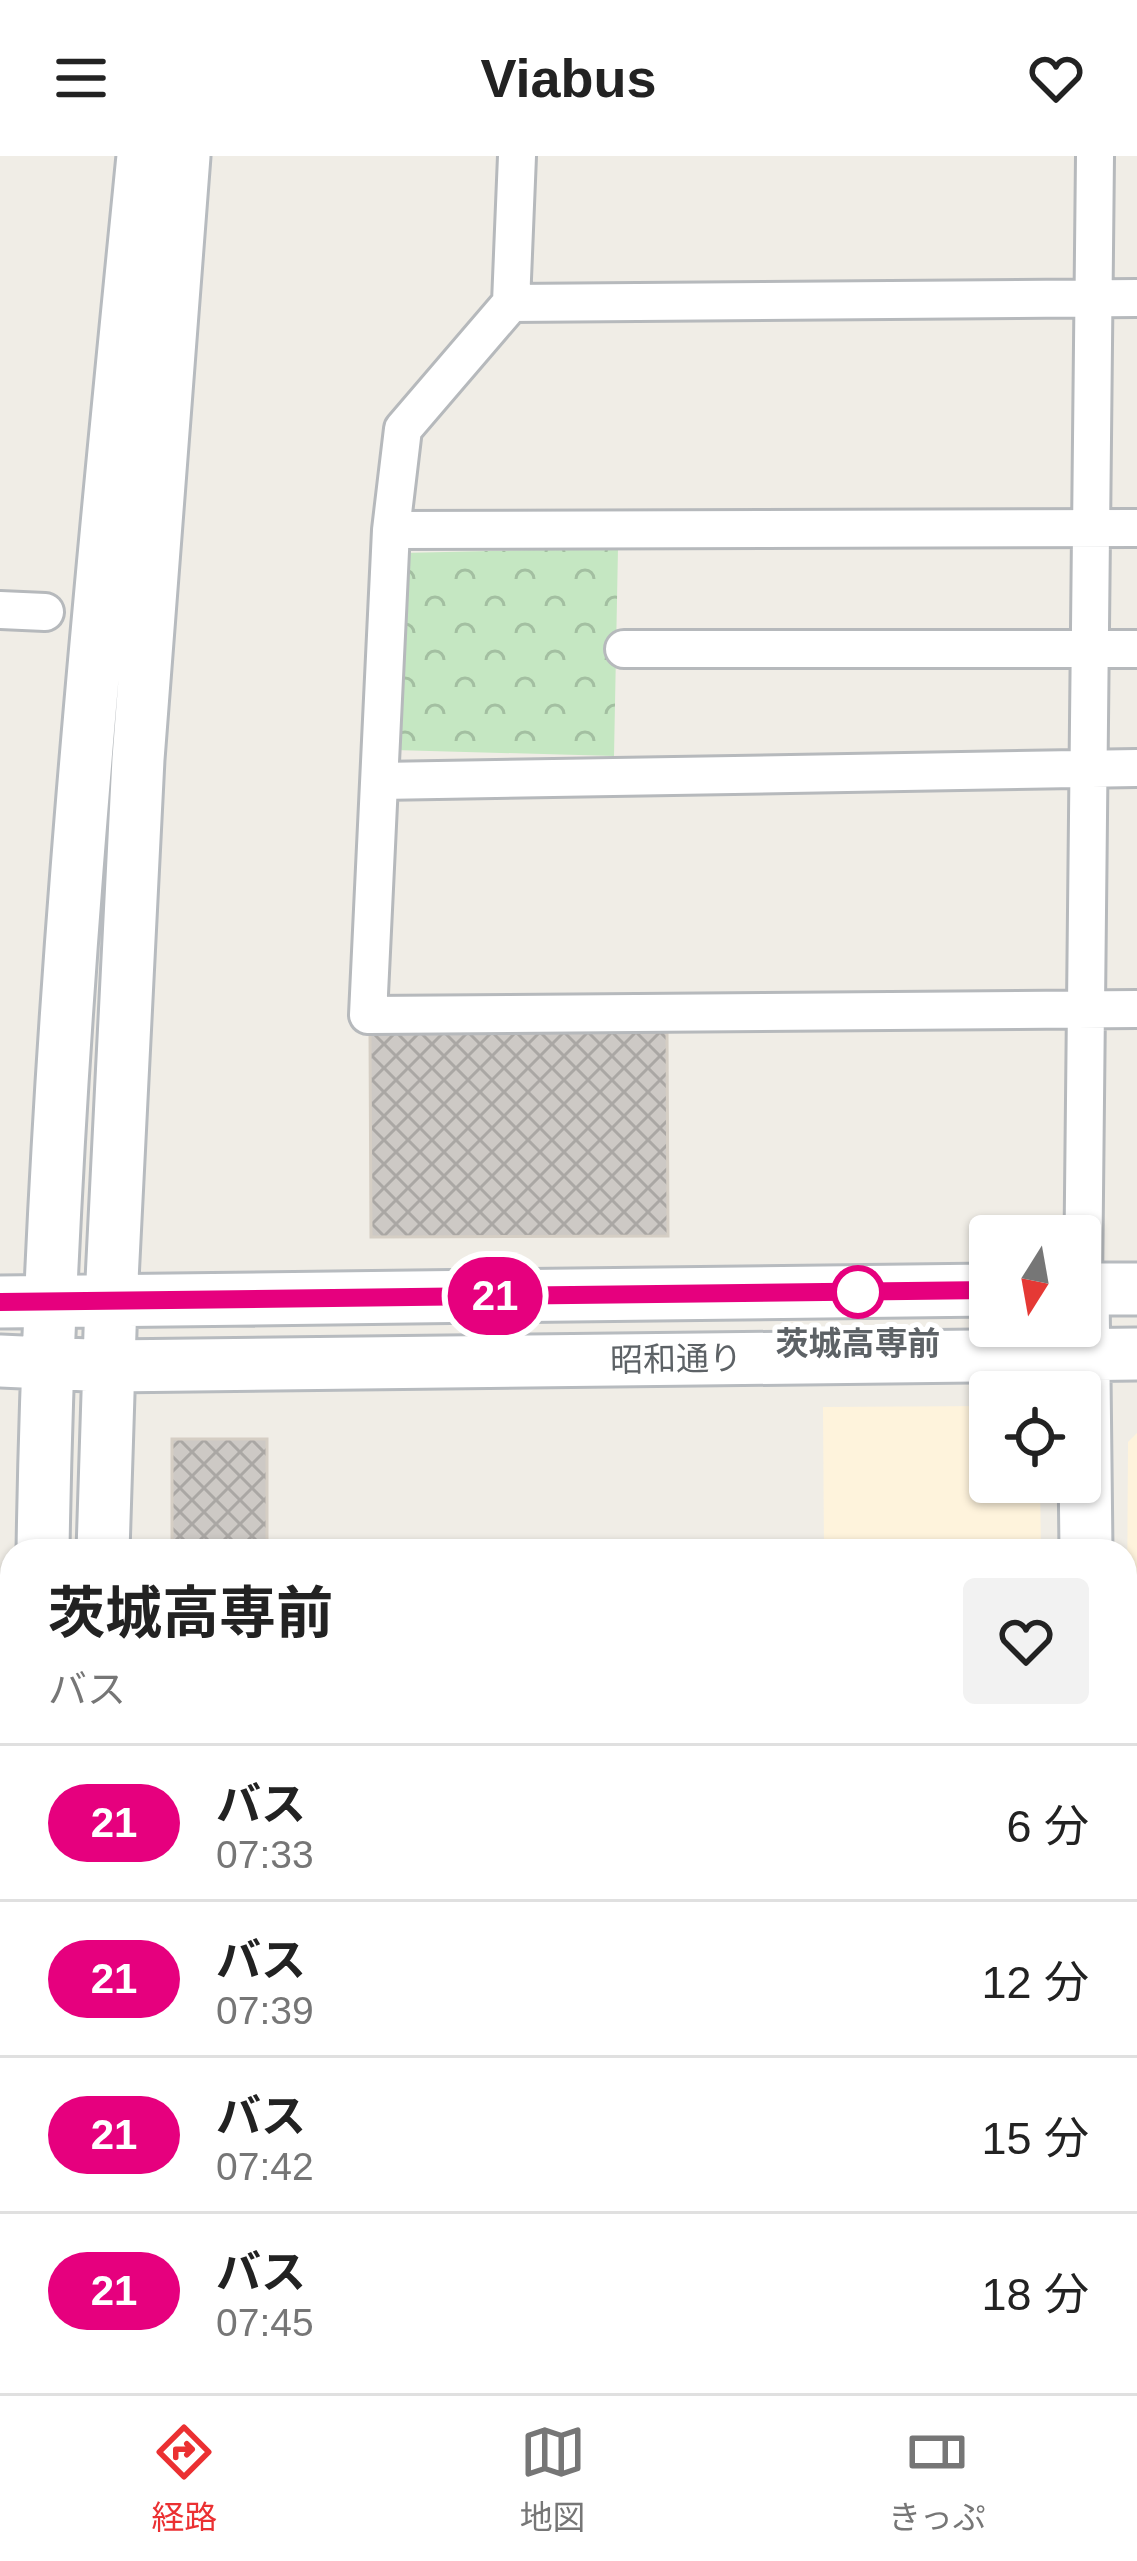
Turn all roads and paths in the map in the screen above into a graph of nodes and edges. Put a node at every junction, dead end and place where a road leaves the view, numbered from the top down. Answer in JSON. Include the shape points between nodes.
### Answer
{"nodes":[{"id":1,"x":143,"y":156,"type":"edge"},
{"id":2,"x":184,"y":156,"type":"edge"},
{"id":3,"x":517,"y":156,"type":"edge"},
{"id":4,"x":1095,"y":156,"type":"edge"},
{"id":5,"x":1094,"y":298,"type":"junction"},
{"id":6,"x":1137,"y":298,"type":"edge"},
{"id":7,"x":511,"y":303,"type":"junction"},
{"id":8,"x":1137,"y":528,"type":"edge"},
{"id":9,"x":1093,"y":529,"type":"junction"},
{"id":10,"x":391,"y":530,"type":"junction"},
{"id":11,"x":0,"y":610,"type":"edge"},
{"id":12,"x":45,"y":612,"type":"dead end"},
{"id":13,"x":624,"y":649,"type":"dead end"},
{"id":14,"x":1137,"y":649,"type":"edge"},
{"id":15,"x":1091,"y":650,"type":"junction"},
{"id":16,"x":1137,"y":768,"type":"edge"},
{"id":17,"x":1090,"y":769,"type":"junction"},
{"id":18,"x":380,"y":781,"type":"junction"},
{"id":19,"x":1088,"y":1010,"type":"junction"},
{"id":20,"x":1137,"y":1010,"type":"edge"},
{"id":21,"x":1084,"y":1215,"type":"edge"},
{"id":22,"x":1137,"y":1288,"type":"edge"},
{"id":23,"x":1101,"y":1289,"type":"edge"},
{"id":24,"x":969,"y":1290,"type":"edge"},
{"id":25,"x":111,"y":1300,"type":"junction"},
{"id":26,"x":24,"y":1302,"type":"edge"},
{"id":27,"x":1084,"y":1347,"type":"edge"},
{"id":28,"x":1084,"y":1354,"type":"junction"},
{"id":29,"x":1137,"y":1354,"type":"edge"},
{"id":30,"x":23,"y":1362,"type":"edge"},
{"id":31,"x":110,"y":1366,"type":"junction"},
{"id":32,"x":42,"y":1539,"type":"edge"},
{"id":33,"x":103,"y":1539,"type":"edge"},
{"id":34,"x":1086,"y":1539,"type":"edge"}],
"edges":[{"from":1,"to":26,"type":"street"},
{"from":2,"to":25,"type":"street","via":[[138,760]]},
{"from":3,"to":7,"type":"street"},
{"from":4,"to":5,"type":"street"},
{"from":5,"to":6,"type":"street"},
{"from":5,"to":7,"type":"street"},
{"from":5,"to":9,"type":"street"},
{"from":7,"to":10,"type":"street","via":[[404,429]]},
{"from":8,"to":9,"type":"street"},
{"from":9,"to":10,"type":"street"},
{"from":9,"to":15,"type":"street"},
{"from":10,"to":18,"type":"street"},
{"from":11,"to":12,"type":"street"},
{"from":13,"to":15,"type":"street"},
{"from":14,"to":15,"type":"street"},
{"from":15,"to":17,"type":"street"},
{"from":16,"to":17,"type":"street"},
{"from":17,"to":18,"type":"street"},
{"from":17,"to":19,"type":"street"},
{"from":18,"to":19,"type":"street","via":[[368,1015]]},
{"from":19,"to":20,"type":"street"},
{"from":19,"to":21,"type":"street"},
{"from":22,"to":23,"type":"street"},
{"from":24,"to":25,"type":"street","name":"昭和通り"},
{"from":25,"to":26,"type":"street","name":"昭和通り"},
{"from":25,"to":31,"type":"street"},
{"from":26,"to":30,"type":"street"},
{"from":27,"to":28,"type":"street"},
{"from":28,"to":29,"type":"street","name":"昭和通り"},
{"from":28,"to":31,"type":"street","name":"昭和通り"},
{"from":28,"to":34,"type":"street"},
{"from":30,"to":31,"type":"street","name":"昭和通り"},
{"from":30,"to":32,"type":"street"},
{"from":31,"to":33,"type":"street"}]}
